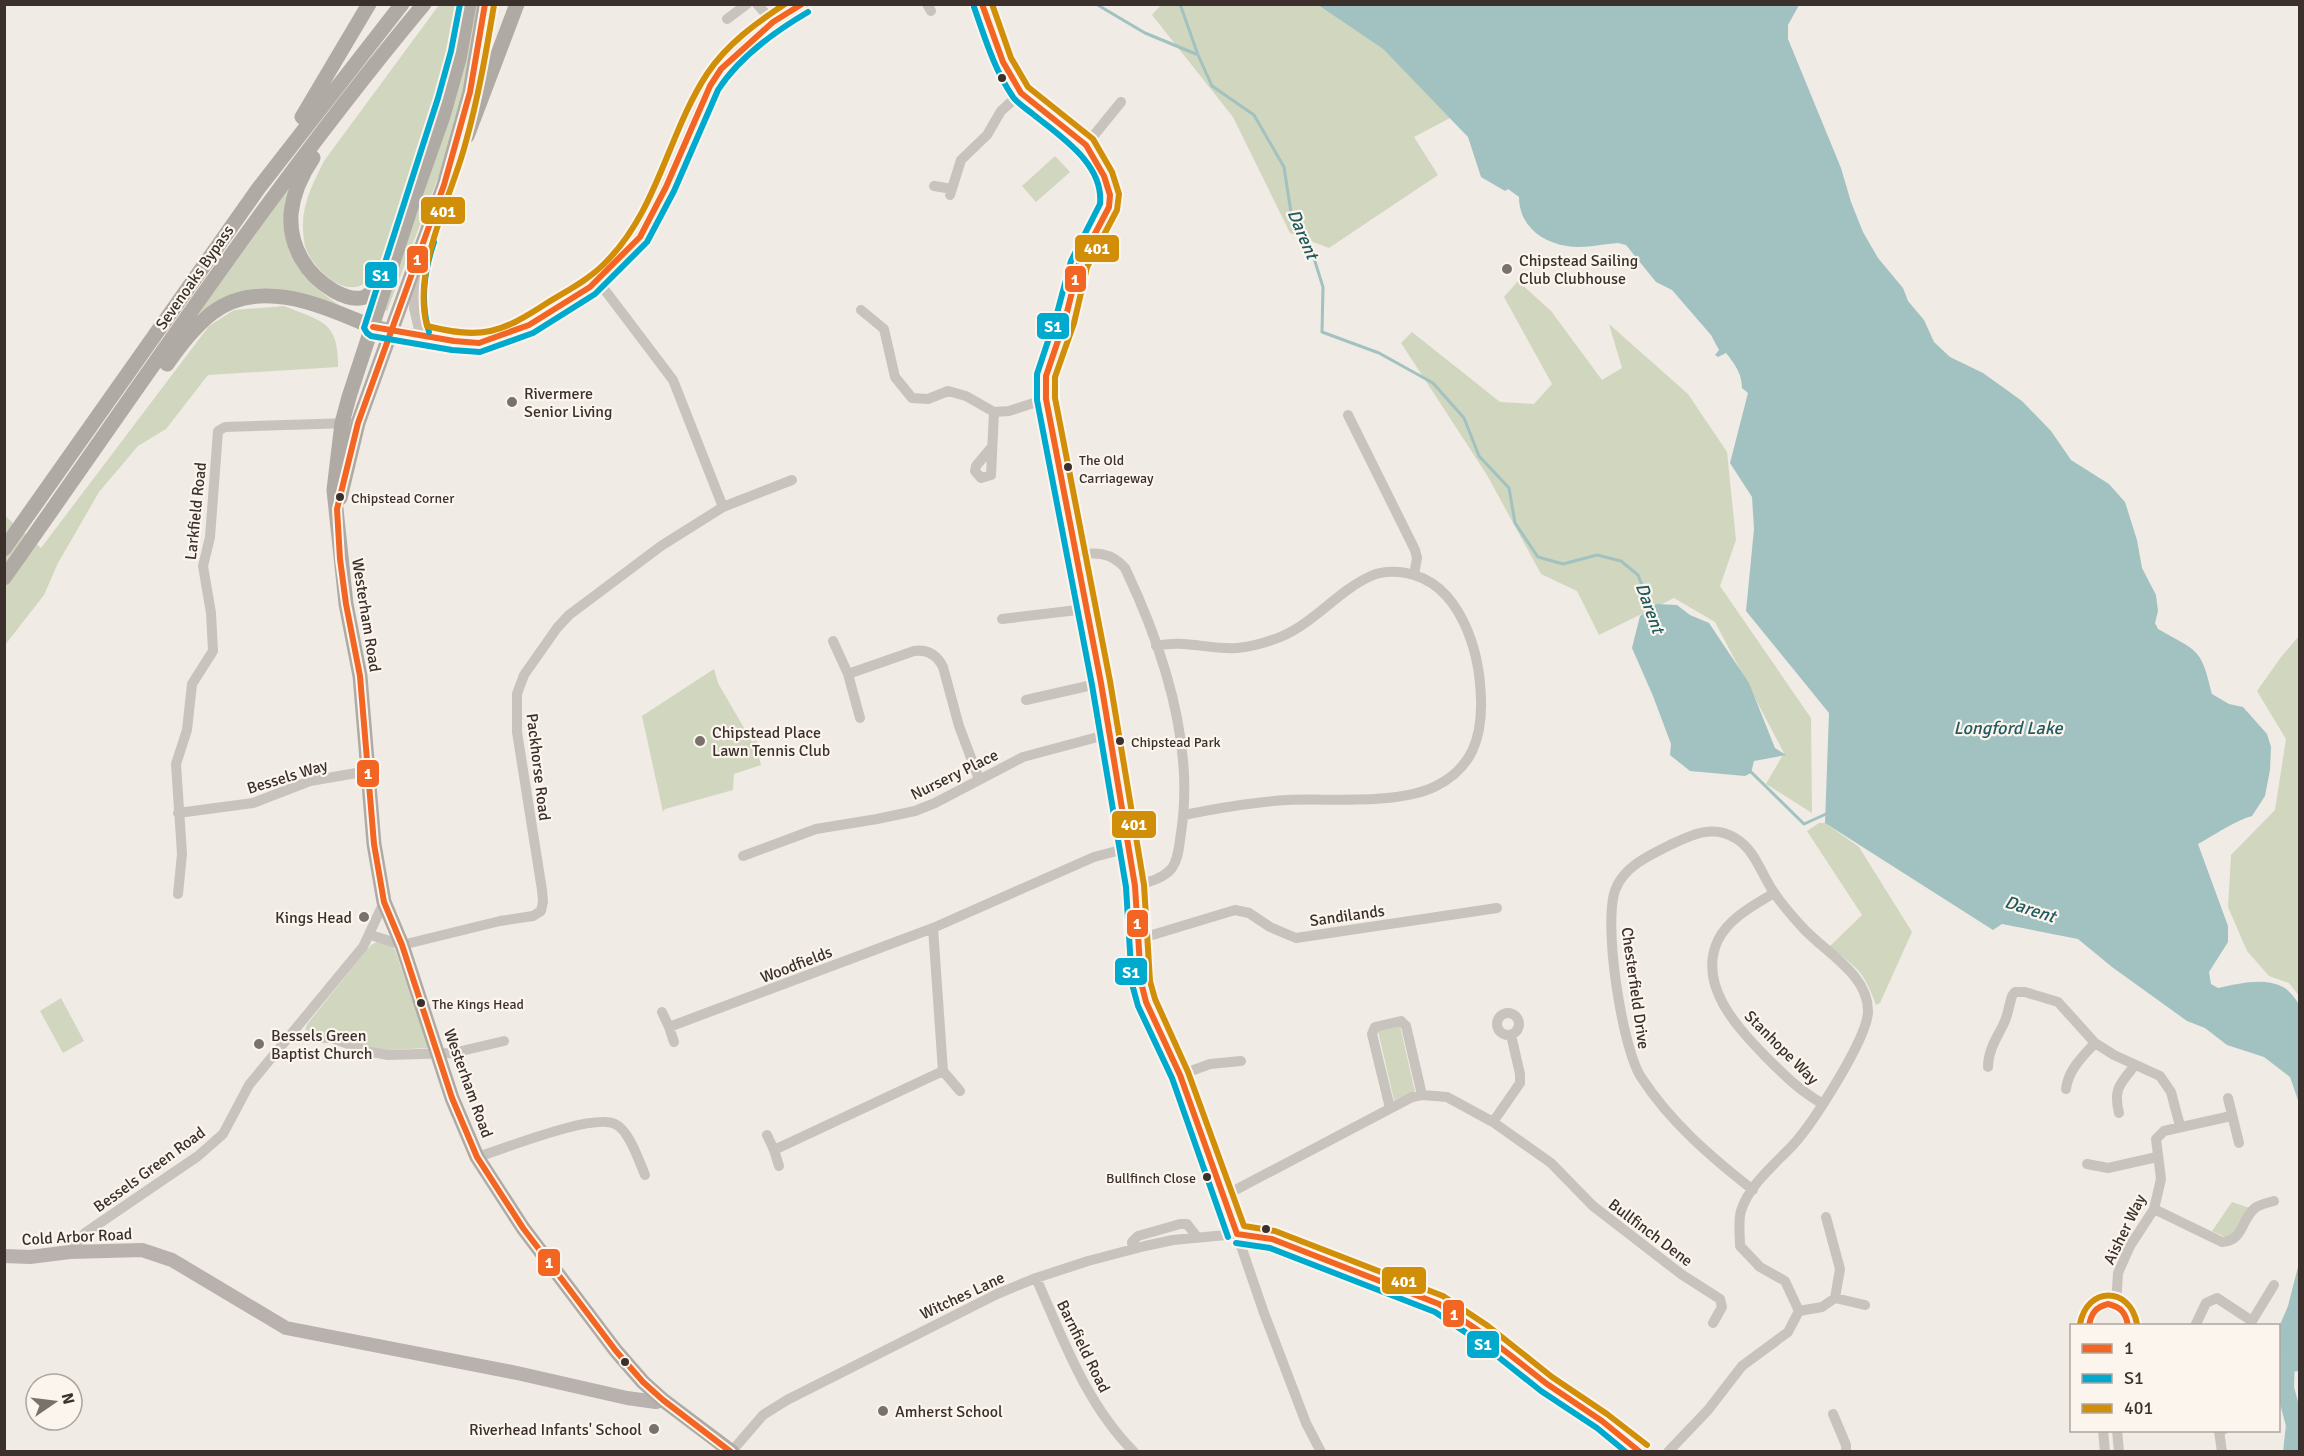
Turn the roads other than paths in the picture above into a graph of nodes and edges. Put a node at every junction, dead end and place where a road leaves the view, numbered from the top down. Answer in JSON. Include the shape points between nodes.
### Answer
{"nodes":[{"id":1,"x":369,"y":4,"type":"edge"},
{"id":2,"x":402,"y":4,"type":"edge"},
{"id":3,"x":424,"y":4,"type":"edge"},
{"id":4,"x":469,"y":4,"type":"edge"},
{"id":5,"x":485,"y":4,"type":"edge"},
{"id":6,"x":517,"y":4,"type":"edge"},
{"id":7,"x":747,"y":4,"type":"edge"},
{"id":8,"x":757,"y":4,"type":"edge"},
{"id":9,"x":803,"y":4,"type":"edge"},
{"id":10,"x":982,"y":4,"type":"edge"},
{"id":11,"x":727,"y":19,"type":"dead end"},
{"id":12,"x":773,"y":22,"type":"junction"},
{"id":13,"x":386,"y":51,"type":"junction"},
{"id":14,"x":1021,"y":93,"type":"junction"},
{"id":15,"x":1121,"y":102,"type":"dead end"},
{"id":16,"x":1086,"y":145,"type":"junction"},
{"id":17,"x":444,"y":185,"type":"junction"},
{"id":18,"x":934,"y":186,"type":"dead end"},
{"id":19,"x":258,"y":189,"type":"junction"},
{"id":20,"x":398,"y":248,"type":"junction"},
{"id":21,"x":417,"y":262,"type":"junction"},
{"id":22,"x":598,"y":281,"type":"junction"},
{"id":23,"x":861,"y":310,"type":"dead end"},
{"id":24,"x":373,"y":327,"type":"junction"},
{"id":25,"x":392,"y":330,"type":"junction"},
{"id":26,"x":420,"y":334,"type":"junction"},
{"id":27,"x":1046,"y":399,"type":"junction"},
{"id":28,"x":993,"y":412,"type":"junction"},
{"id":29,"x":1348,"y":415,"type":"dead end"},
{"id":30,"x":342,"y":423,"type":"junction"},
{"id":31,"x":358,"y":423,"type":"junction"},
{"id":32,"x":111,"y":427,"type":"junction"},
{"id":33,"x":992,"y":448,"type":"dead end"},
{"id":34,"x":792,"y":480,"type":"dead end"},
{"id":35,"x":723,"y":507,"type":"junction"},
{"id":36,"x":337,"y":510,"type":"junction"},
{"id":37,"x":4,"y":549,"type":"edge"},
{"id":38,"x":1076,"y":555,"type":"junction"},
{"id":39,"x":1414,"y":575,"type":"junction"},
{"id":40,"x":4,"y":578,"type":"edge"},
{"id":41,"x":1086,"y":609,"type":"junction"},
{"id":42,"x":1002,"y":619,"type":"dead end"},
{"id":43,"x":833,"y":641,"type":"dead end"},
{"id":44,"x":1156,"y":646,"type":"junction"},
{"id":45,"x":848,"y":674,"type":"junction"},
{"id":46,"x":1101,"y":683,"type":"junction"},
{"id":47,"x":1026,"y":700,"type":"dead end"},
{"id":48,"x":860,"y":718,"type":"dead end"},
{"id":49,"x":1109,"y":734,"type":"junction"},
{"id":50,"x":368,"y":771,"type":"junction"},
{"id":51,"x":979,"y":779,"type":"junction"},
{"id":52,"x":178,"y":813,"type":"junction"},
{"id":53,"x":1184,"y":815,"type":"junction"},
{"id":54,"x":1128,"y":848,"type":"junction"},
{"id":55,"x":743,"y":856,"type":"dead end"},
{"id":56,"x":1136,"y":886,"type":"junction"},
{"id":57,"x":1774,"y":893,"type":"junction"},
{"id":58,"x":178,"y":894,"type":"dead end"},
{"id":59,"x":384,"y":902,"type":"junction"},
{"id":60,"x":1497,"y":909,"type":"dead end"},
{"id":61,"x":933,"y":928,"type":"junction"},
{"id":62,"x":371,"y":934,"type":"junction"},
{"id":63,"x":1139,"y":939,"type":"junction"},
{"id":64,"x":402,"y":945,"type":"junction"},
{"id":65,"x":662,"y":1012,"type":"dead end"},
{"id":66,"x":669,"y":1027,"type":"junction"},
{"id":67,"x":1511,"y":1035,"type":"dead end"},
{"id":68,"x":290,"y":1037,"type":"junction"},
{"id":69,"x":504,"y":1041,"type":"dead end"},
{"id":70,"x":674,"y":1042,"type":"dead end"},
{"id":71,"x":2096,"y":1042,"type":"junction"},
{"id":72,"x":1978,"y":1051,"type":"dead end"},
{"id":73,"x":1990,"y":1053,"type":"junction"},
{"id":74,"x":438,"y":1054,"type":"junction"},
{"id":75,"x":1241,"y":1061,"type":"dead end"},
{"id":76,"x":2135,"y":1065,"type":"junction"},
{"id":77,"x":1988,"y":1068,"type":"dead end"},
{"id":78,"x":944,"y":1071,"type":"junction"},
{"id":79,"x":1180,"y":1075,"type":"junction"},
{"id":80,"x":2066,"y":1089,"type":"dead end"},
{"id":81,"x":960,"y":1091,"type":"dead end"},
{"id":82,"x":1422,"y":1095,"type":"junction"},
{"id":83,"x":2228,"y":1098,"type":"dead end"},
{"id":84,"x":1823,"y":1104,"type":"junction"},
{"id":85,"x":1390,"y":1108,"type":"junction"},
{"id":86,"x":2120,"y":1113,"type":"dead end"},
{"id":87,"x":2231,"y":1116,"type":"junction"},
{"id":88,"x":1493,"y":1122,"type":"junction"},
{"id":89,"x":2180,"y":1126,"type":"junction"},
{"id":90,"x":767,"y":1135,"type":"dead end"},
{"id":91,"x":2239,"y":1143,"type":"dead end"},
{"id":92,"x":774,"y":1150,"type":"junction"},
{"id":93,"x":477,"y":1157,"type":"junction"},
{"id":94,"x":2157,"y":1157,"type":"junction"},
{"id":95,"x":2087,"y":1164,"type":"dead end"},
{"id":96,"x":779,"y":1166,"type":"dead end"},
{"id":97,"x":645,"y":1175,"type":"dead end"},
{"id":98,"x":1753,"y":1190,"type":"junction"},
{"id":99,"x":1224,"y":1196,"type":"junction"},
{"id":100,"x":2274,"y":1201,"type":"dead end"},
{"id":101,"x":2154,"y":1209,"type":"junction"},
{"id":102,"x":1826,"y":1217,"type":"dead end"},
{"id":103,"x":1237,"y":1234,"type":"junction"},
{"id":104,"x":70,"y":1252,"type":"junction"},
{"id":105,"x":4,"y":1256,"type":"edge"},
{"id":106,"x":1036,"y":1278,"type":"junction"},
{"id":107,"x":2274,"y":1285,"type":"dead end"},
{"id":108,"x":1835,"y":1298,"type":"junction"},
{"id":109,"x":1865,"y":1305,"type":"dead end"},
{"id":110,"x":2116,"y":1305,"type":"junction"},
{"id":111,"x":1799,"y":1311,"type":"junction"},
{"id":112,"x":1713,"y":1323,"type":"dead end"},
{"id":113,"x":2089,"y":1324,"type":"edge"},
{"id":114,"x":2128,"y":1324,"type":"edge"},
{"id":115,"x":2196,"y":1324,"type":"edge"},
{"id":116,"x":663,"y":1400,"type":"junction"},
{"id":117,"x":1833,"y":1414,"type":"dead end"},
{"id":118,"x":2103,"y":1432,"type":"edge"},
{"id":119,"x":2117,"y":1432,"type":"edge"},
{"id":120,"x":2219,"y":1432,"type":"edge"},
{"id":121,"x":732,"y":1451,"type":"edge"},
{"id":122,"x":1134,"y":1452,"type":"edge"},
{"id":123,"x":1321,"y":1452,"type":"edge"},
{"id":124,"x":1641,"y":1452,"type":"edge"},
{"id":125,"x":1668,"y":1452,"type":"edge"},
{"id":126,"x":1846,"y":1452,"type":"edge"},
{"id":127,"x":2100,"y":1452,"type":"edge"},
{"id":128,"x":2105,"y":1452,"type":"edge"},
{"id":129,"x":2119,"y":1452,"type":"edge"},
{"id":130,"x":2222,"y":1452,"type":"edge"}],
"edges":[{"from":1,"to":19,"type":"highway"},
{"from":2,"to":19,"type":"highway","name":"Sevenoaks Bypass"},
{"from":3,"to":13,"type":"highway","name":"Sevenoaks Bypass"},
{"from":4,"to":20,"type":"highway","name":"Westerham Road","via":[[443,117]]},
{"from":5,"to":17,"type":"highway","name":"Westerham Road","via":[[470,92]]},
{"from":6,"to":17,"type":"highway","via":[[463,146]]},
{"from":7,"to":11,"type":"street"},
{"from":8,"to":12,"type":"street"},
{"from":9,"to":12,"type":"street"},
{"from":10,"to":14,"type":"street","via":[[1003,62]]},
{"from":12,"to":22,"type":"street","via":[[729,61],[710,86],[640,237]]},
{"from":13,"to":20,"type":"highway","via":[[305,171],[295,195],[291,222],[297,251],[307,267],[322,283],[347,297],[358,298],[372,292]]},
{"from":13,"to":32,"type":"highway","name":"Sevenoaks Bypass","via":[[279,189]]},
{"from":14,"to":16,"type":"street"},
{"from":14,"to":18,"type":"street","via":[[961,160],[951,192]]},
{"from":15,"to":16,"type":"street"},
{"from":16,"to":27,"type":"street","via":[[1108,185],[1109,207],[1079,264],[1046,376]]},
{"from":17,"to":21,"type":"highway","name":"Westerham Road"},
{"from":19,"to":37,"type":"highway","name":"Sevenoaks Bypass"},
{"from":20,"to":24,"type":"highway","name":"Westerham Road"},
{"from":21,"to":25,"type":"highway","name":"Westerham Road"},
{"from":21,"to":26,"type":"street","via":[[414,308]]},
{"from":22,"to":26,"type":"street","via":[[529,325],[479,343]]},
{"from":22,"to":35,"type":"street","via":[[672,380]]},
{"from":23,"to":28,"type":"street","via":[[884,329],[895,377],[912,398],[928,399],[948,391],[966,396]]},
{"from":24,"to":25,"type":"highway"},
{"from":24,"to":30,"type":"highway","name":"Westerham Road"},
{"from":24,"to":32,"type":"highway","via":[[278,296],[231,301],[197,326],[146,393]]},
{"from":25,"to":26,"type":"street"},
{"from":25,"to":31,"type":"highway","name":"Westerham Road"},
{"from":27,"to":28,"type":"street","via":[[1010,411]]},
{"from":27,"to":38,"type":"street"},
{"from":28,"to":33,"type":"street"},
{"from":29,"to":39,"type":"street","via":[[1415,550]]},
{"from":30,"to":31,"type":"street","name":"Larkfield Road"},
{"from":30,"to":36,"type":"highway","name":"Westerham Road","via":[[335,470]]},
{"from":30,"to":52,"type":"street","name":"Larkfield Road","via":[[225,427],[218,431],[210,537],[203,566],[213,651],[192,684],[187,730],[176,764]]},
{"from":31,"to":36,"type":"highway","name":"Westerham Road"},
{"from":32,"to":40,"type":"highway","name":"Sevenoaks Bypass"},
{"from":34,"to":35,"type":"street","name":"Packhorse Road"},
{"from":35,"to":64,"type":"street","name":"Packhorse Road","via":[[661,546],[569,615],[524,675],[517,694],[517,732],[542,890],[541,911],[534,916]]},
{"from":36,"to":50,"type":"highway","name":"Westerham Road","via":[[341,570],[360,676]]},
{"from":38,"to":41,"type":"street"},
{"from":38,"to":44,"type":"street","via":[[1099,553],[1117,559],[1130,578]]},
{"from":39,"to":44,"type":"street","via":[[1388,572],[1372,576],[1290,633],[1255,645]]},
{"from":39,"to":53,"type":"street","via":[[1441,590],[1450,601],[1476,656],[1481,699],[1479,737],[1457,772],[1435,786],[1405,795],[1269,802]]},
{"from":41,"to":42,"type":"street"},
{"from":41,"to":46,"type":"street"},
{"from":43,"to":45,"type":"street"},
{"from":44,"to":53,"type":"street","via":[[1178,725]]},
{"from":45,"to":48,"type":"street"},
{"from":45,"to":51,"type":"street","via":[[914,651],[933,654],[943,667]]},
{"from":46,"to":47,"type":"street"},
{"from":46,"to":49,"type":"street"},
{"from":49,"to":51,"type":"street","name":"Nursery Place","via":[[1023,758]]},
{"from":49,"to":54,"type":"street"},
{"from":50,"to":52,"type":"street","name":"Bessels Way","via":[[310,781],[253,803]]},
{"from":50,"to":59,"type":"highway","name":"Westerham Road"},
{"from":51,"to":55,"type":"street","name":"Nursery Place","via":[[915,810],[816,829]]},
{"from":52,"to":58,"type":"street","via":[[182,854]]},
{"from":53,"to":56,"type":"street","via":[[1174,865],[1165,874]]},
{"from":54,"to":56,"type":"street"},
{"from":54,"to":61,"type":"street","name":"Woodfields","via":[[1094,857]]},
{"from":56,"to":63,"type":"street"},
{"from":57,"to":84,"type":"street","name":"Chesterfield Drive","via":[[1821,947],[1858,979],[1866,998],[1863,1034]]},
{"from":57,"to":84,"type":"street","name":"Stanhope Way","via":[[1724,931],[1713,953],[1713,978],[1728,1014],[1749,1040],[1802,1092]]},
{"from":57,"to":98,"type":"street","name":"Chesterfield Drive","via":[[1744,844],[1733,836],[1706,831],[1686,837],[1632,867],[1615,890],[1613,906],[1615,970],[1632,1062],[1684,1131]]},
{"from":59,"to":62,"type":"street","name":"Bessels Green Road"},
{"from":59,"to":64,"type":"highway","name":"Westerham Road"},
{"from":60,"to":63,"type":"street","name":"Sandilands","via":[[1296,938],[1249,913],[1235,910]]},
{"from":61,"to":66,"type":"street","name":"Woodfields"},
{"from":61,"to":78,"type":"street"},
{"from":62,"to":64,"type":"street"},
{"from":62,"to":68,"type":"street","name":"Bessels Green Road"},
{"from":63,"to":79,"type":"street","via":[[1146,1002]]},
{"from":64,"to":74,"type":"highway","name":"Westerham Road"},
{"from":65,"to":66,"type":"street"},
{"from":66,"to":70,"type":"street"},
{"from":67,"to":88,"type":"street","via":[[1520,1083]]},
{"from":68,"to":74,"type":"street","via":[[332,1038],[388,1055]]},
{"from":68,"to":104,"type":"street","name":"Bessels Green Road","via":[[249,1085],[224,1134],[86,1233]]},
{"from":69,"to":74,"type":"street"},
{"from":71,"to":73,"type":"street","via":[[2058,1002],[2020,992],[2012,996]]},
{"from":71,"to":76,"type":"street"},
{"from":71,"to":80,"type":"street","via":[[2067,1079]]},
{"from":72,"to":73,"type":"street"},
{"from":73,"to":77,"type":"street"},
{"from":74,"to":93,"type":"highway","name":"Westerham Road"},
{"from":75,"to":79,"type":"street","via":[[1210,1064]]},
{"from":76,"to":86,"type":"street","via":[[2119,1086],[2116,1099]]},
{"from":76,"to":89,"type":"street","via":[[2164,1082],[2171,1092]]},
{"from":78,"to":81,"type":"street"},
{"from":78,"to":92,"type":"street"},
{"from":79,"to":99,"type":"street"},
{"from":82,"to":85,"type":"street"},
{"from":82,"to":85,"type":"street","via":[[1406,1026],[1401,1021],[1375,1027],[1372,1034]]},
{"from":82,"to":88,"type":"street","via":[[1447,1097]]},
{"from":83,"to":87,"type":"street"},
{"from":84,"to":98,"type":"street","name":"Chesterfield Drive"},
{"from":85,"to":99,"type":"street"},
{"from":87,"to":89,"type":"street","name":"Aisher Way"},
{"from":87,"to":91,"type":"street"},
{"from":88,"to":112,"type":"street","name":"Bullfinch Dene","via":[[1551,1163],[1593,1206],[1720,1299],[1722,1307]]},
{"from":89,"to":94,"type":"street","name":"Aisher Way","via":[[2164,1131],[2156,1139]]},
{"from":90,"to":92,"type":"street"},
{"from":92,"to":96,"type":"street"},
{"from":93,"to":97,"type":"street","via":[[600,1120],[617,1124],[630,1140]]},
{"from":93,"to":116,"type":"highway","name":"Westerham Road","via":[[523,1228],[616,1351]]},
{"from":94,"to":95,"type":"street","via":[[2108,1172]]},
{"from":94,"to":101,"type":"street","name":"Aisher Way","via":[[2161,1179]]},
{"from":98,"to":111,"type":"street","name":"Chesterfield Drive","via":[[1741,1212],[1740,1246],[1760,1267],[1785,1281]]},
{"from":99,"to":103,"type":"street"},
{"from":100,"to":101,"type":"street","via":[[2253,1209],[2236,1239],[2229,1242]]},
{"from":101,"to":110,"type":"street","name":"Aisher Way","via":[[2130,1245],[2118,1273]]},
{"from":102,"to":108,"type":"street","via":[[1840,1269]]},
{"from":103,"to":106,"type":"street","name":"Witches Lane","via":[[1197,1237],[1133,1250]]},
{"from":103,"to":123,"type":"street","via":[[1306,1423]]},
{"from":103,"to":124,"type":"street","name":"Witches Lane","via":[[1272,1239],[1439,1304]]},
{"from":104,"to":105,"type":"main road","name":"Cold Arbor Road"},
{"from":104,"to":116,"type":"main road","name":"Cold Arbor Road","via":[[142,1250],[172,1260],[286,1328],[517,1372],[627,1398]]},
{"from":106,"to":121,"type":"street","name":"Witches Lane","via":[[787,1400],[763,1415]]},
{"from":106,"to":122,"type":"street","name":"Barnfield Road","via":[[1090,1393]]},
{"from":107,"to":115,"type":"street","via":[[2252,1320],[2217,1298],[2206,1303]]},
{"from":108,"to":109,"type":"street"},
{"from":108,"to":111,"type":"street","via":[[1822,1307]]},
{"from":110,"to":113,"type":"street","via":[[2104,1304],[2095,1309]]},
{"from":110,"to":114,"type":"street","via":[[2126,1315]]},
{"from":111,"to":125,"type":"street","via":[[1788,1332],[1742,1366]]},
{"from":116,"to":121,"type":"highway","name":"Westerham Road"},
{"from":117,"to":126,"type":"street"},
{"from":118,"to":127,"type":"street"},
{"from":118,"to":128,"type":"street"},
{"from":119,"to":129,"type":"street"},
{"from":120,"to":130,"type":"street"}]}
